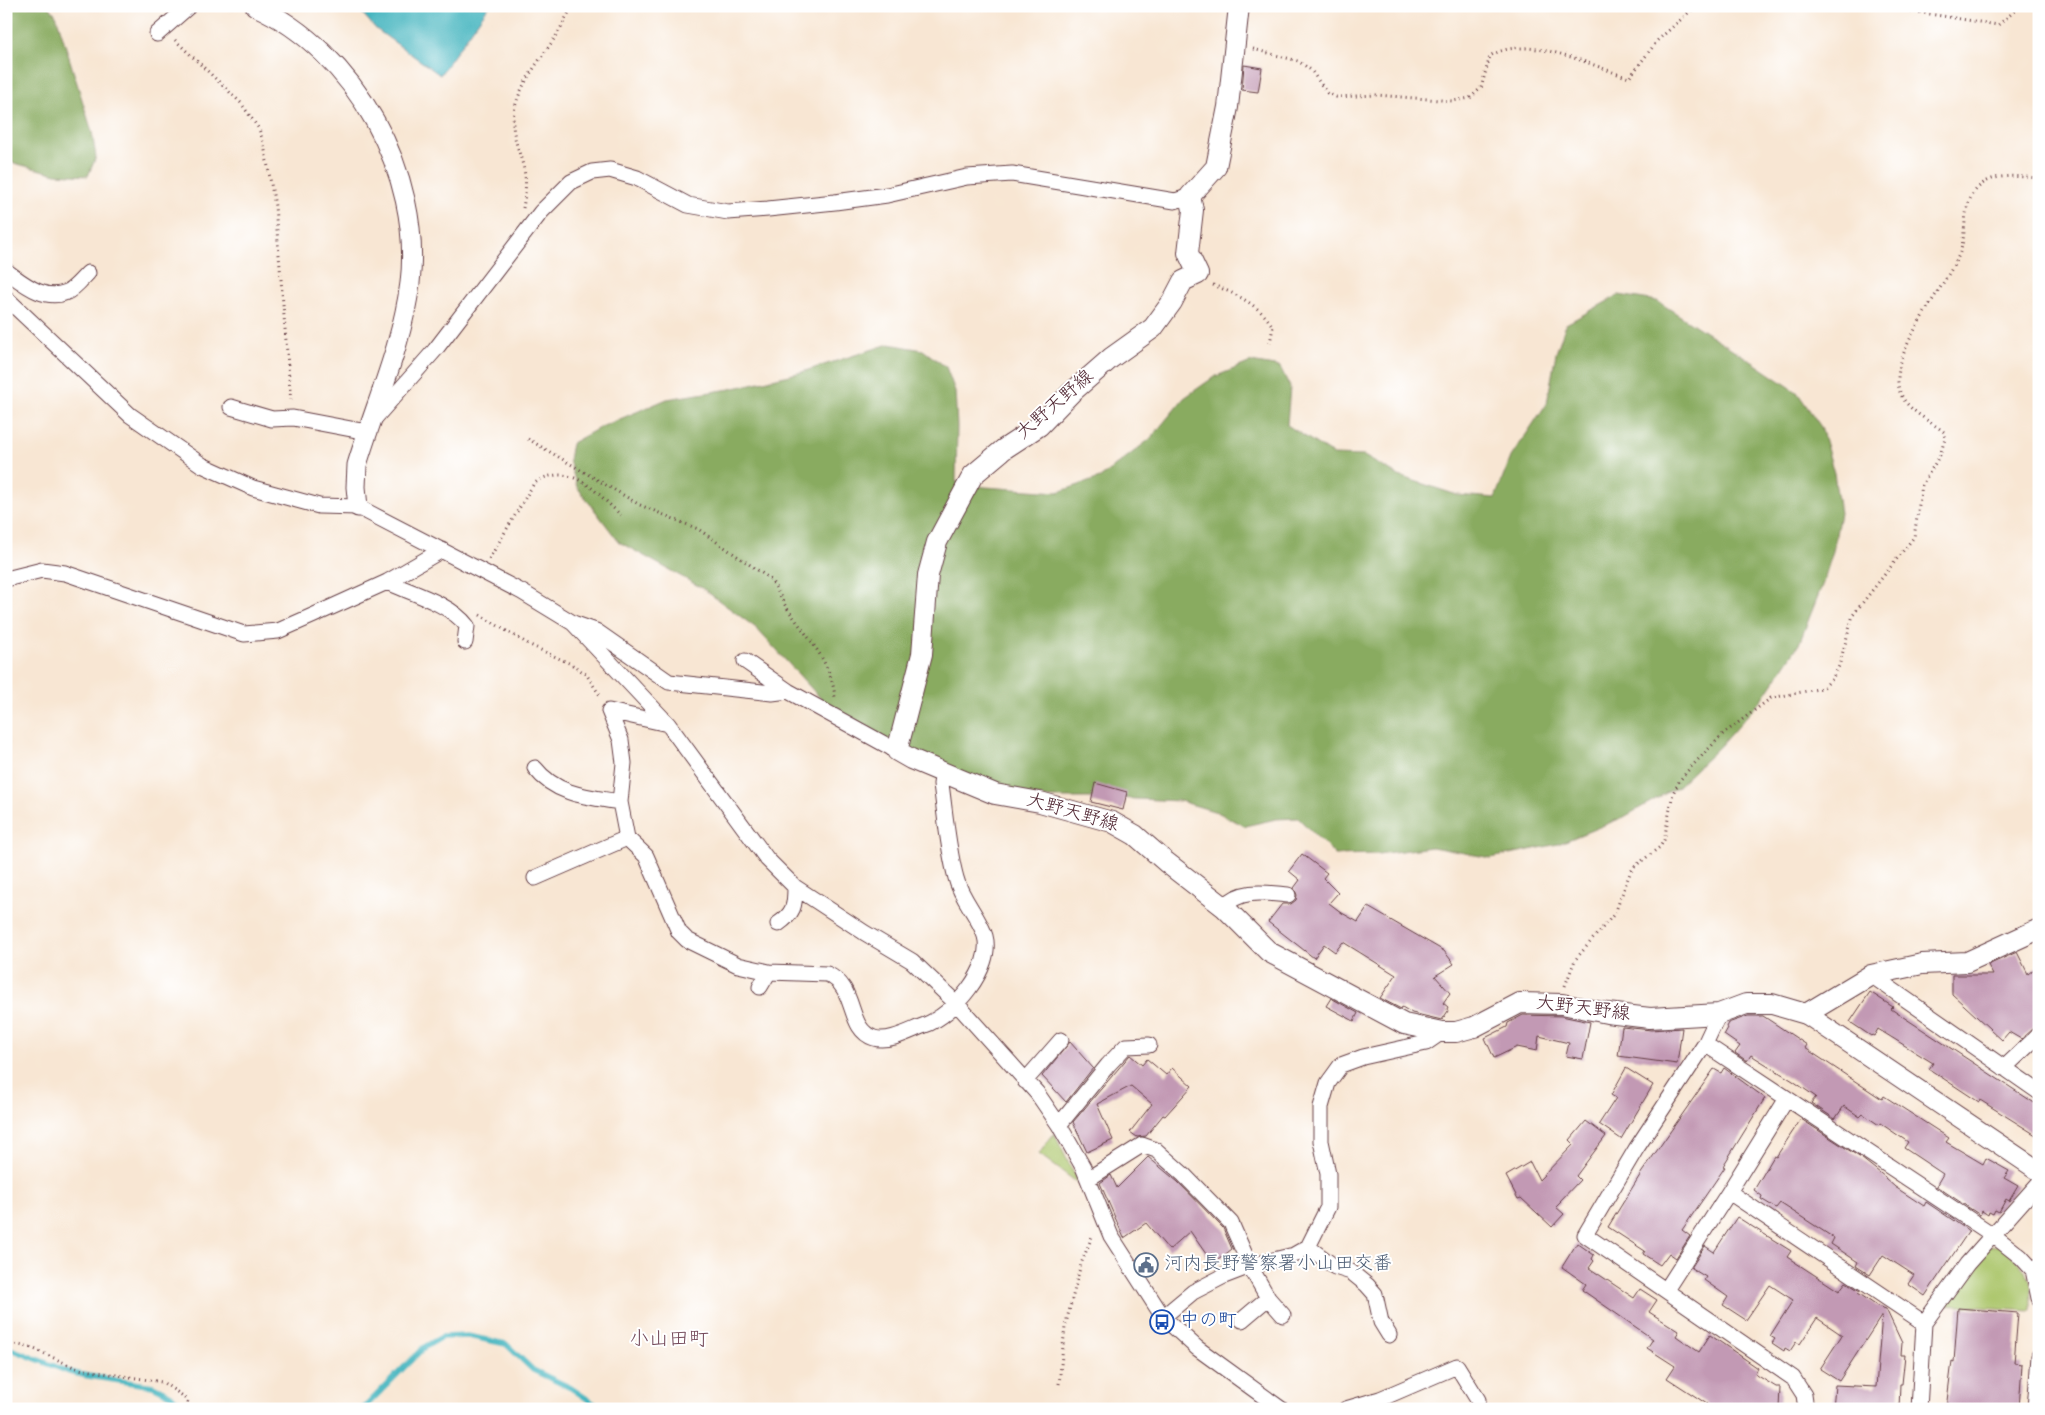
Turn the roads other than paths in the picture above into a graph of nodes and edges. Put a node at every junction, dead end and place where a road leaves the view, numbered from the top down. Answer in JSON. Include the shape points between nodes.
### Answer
{"nodes":[{"id":1,"x":189,"y":6,"type":"edge"},
{"id":2,"x":255,"y":6,"type":"edge"},
{"id":3,"x":1239,"y":6,"type":"edge"},
{"id":4,"x":162,"y":30,"type":"road end"},
{"id":5,"x":1190,"y":196,"type":"junction"},
{"id":6,"x":6,"y":271,"type":"edge"},
{"id":7,"x":88,"y":273,"type":"dead end"},
{"id":8,"x":6,"y":298,"type":"edge"},
{"id":9,"x":231,"y":407,"type":"dead end"},
{"id":10,"x":368,"y":428,"type":"junction"},
{"id":11,"x":358,"y":507,"type":"junction"},
{"id":12,"x":442,"y":550,"type":"junction"},
{"id":13,"x":6,"y":579,"type":"edge"},
{"id":14,"x":387,"y":582,"type":"junction"},
{"id":15,"x":573,"y":624,"type":"junction"},
{"id":16,"x":465,"y":642,"type":"dead end"},
{"id":17,"x":745,"y":661,"type":"dead end"},
{"id":18,"x":788,"y":691,"type":"junction"},
{"id":19,"x":668,"y":724,"type":"junction"},
{"id":20,"x":897,"y":751,"type":"junction"},
{"id":21,"x":535,"y":768,"type":"dead end"},
{"id":22,"x":943,"y":772,"type":"junction"},
{"id":23,"x":620,"y":802,"type":"junction"},
{"id":24,"x":627,"y":838,"type":"junction"},
{"id":25,"x":536,"y":878,"type":"dead end"},
{"id":26,"x":795,"y":887,"type":"junction"},
{"id":27,"x":1288,"y":895,"type":"dead end"},
{"id":28,"x":1224,"y":907,"type":"junction"},
{"id":29,"x":778,"y":924,"type":"dead end"},
{"id":30,"x":2039,"y":929,"type":"edge"},
{"id":31,"x":769,"y":972,"type":"junction"},
{"id":32,"x":1872,"y":975,"type":"junction"},
{"id":33,"x":760,"y":987,"type":"dead end"},
{"id":34,"x":956,"y":1003,"type":"junction"},
{"id":35,"x":1719,"y":1014,"type":"junction"},
{"id":36,"x":1806,"y":1014,"type":"junction"},
{"id":37,"x":1442,"y":1032,"type":"junction"},
{"id":38,"x":2039,"y":1035,"type":"edge"},
{"id":39,"x":1061,"y":1040,"type":"dead end"},
{"id":40,"x":1705,"y":1044,"type":"junction"},
{"id":41,"x":1150,"y":1045,"type":"dead end"},
{"id":42,"x":2004,"y":1068,"type":"junction"},
{"id":43,"x":1025,"y":1081,"type":"junction"},
{"id":44,"x":2039,"y":1092,"type":"edge"},
{"id":45,"x":1786,"y":1100,"type":"junction"},
{"id":46,"x":1059,"y":1125,"type":"junction"},
{"id":47,"x":2039,"y":1171,"type":"edge"},
{"id":48,"x":1088,"y":1179,"type":"junction"},
{"id":49,"x":2039,"y":1183,"type":"edge"},
{"id":50,"x":1729,"y":1192,"type":"junction"},
{"id":51,"x":1993,"y":1235,"type":"junction"},
{"id":52,"x":1308,"y":1247,"type":"junction"},
{"id":53,"x":1250,"y":1266,"type":"junction"},
{"id":54,"x":1666,"y":1290,"type":"junction"},
{"id":55,"x":1268,"y":1298,"type":"junction"},
{"id":56,"x":2039,"y":1298,"type":"edge"},
{"id":57,"x":1283,"y":1315,"type":"dead end"},
{"id":58,"x":1163,"y":1317,"type":"junction"},
{"id":59,"x":1242,"y":1320,"type":"dead end"},
{"id":60,"x":1924,"y":1323,"type":"junction"},
{"id":61,"x":1389,"y":1335,"type":"dead end"},
{"id":62,"x":2039,"y":1356,"type":"edge"},
{"id":63,"x":1478,"y":1400,"type":"dead end"},
{"id":64,"x":1281,"y":1409,"type":"edge"},
{"id":65,"x":1346,"y":1409,"type":"edge"},
{"id":66,"x":1806,"y":1409,"type":"edge"},
{"id":67,"x":1919,"y":1409,"type":"edge"},
{"id":68,"x":2036,"y":1409,"type":"edge"}],
"edges":[{"from":1,"to":4,"type":"street"},
{"from":2,"to":10,"type":"street","via":[[294,27],[315,43],[362,99],[383,134],[408,213],[410,283],[400,334]]},
{"from":3,"to":5,"type":"main road","via":[[1228,107],[1216,166]]},
{"from":5,"to":10,"type":"street","via":[[1175,201],[1012,174],[967,178],[835,202],[728,212],[688,205],[628,175],[610,170],[592,172],[571,182],[541,212],[435,350]]},
{"from":5,"to":20,"type":"main road","name":"大野天野線","via":[[1193,210],[1188,253],[1198,274],[1183,281],[1153,328],[1071,393],[1038,426],[973,475],[938,542],[928,574],[922,654]]},
{"from":6,"to":7,"type":"street","via":[[30,288],[54,296],[69,292]]},
{"from":8,"to":11,"type":"street","via":[[130,415],[202,465],[253,488],[319,506]]},
{"from":9,"to":10,"type":"street","via":[[272,419],[293,418]]},
{"from":10,"to":11,"type":"street","via":[[357,465]]},
{"from":11,"to":12,"type":"street"},
{"from":12,"to":14,"type":"street"},
{"from":12,"to":15,"type":"street","via":[[522,592]]},
{"from":13,"to":14,"type":"street","via":[[42,570],[65,573],[244,634],[278,631]]},
{"from":14,"to":16,"type":"street","via":[[462,618],[467,626]]},
{"from":15,"to":18,"type":"street","via":[[596,631],[669,682],[772,693]]},
{"from":15,"to":19,"type":"street"},
{"from":17,"to":18,"type":"street"},
{"from":18,"to":20,"type":"street"},
{"from":19,"to":23,"type":"street","via":[[609,710],[621,740],[624,763]]},
{"from":19,"to":26,"type":"street","via":[[767,859]]},
{"from":20,"to":22,"type":"main road","name":"大野天野線"},
{"from":21,"to":23,"type":"street","via":[[547,781],[564,791]]},
{"from":22,"to":28,"type":"main road","name":"大野天野線","via":[[995,794],[1040,802],[1112,822],[1135,835]]},
{"from":22,"to":34,"type":"street","via":[[941,784],[956,879],[985,937],[980,971]]},
{"from":23,"to":24,"type":"street"},
{"from":24,"to":25,"type":"street"},
{"from":24,"to":31,"type":"street","via":[[646,856],[679,932],[687,940],[738,965]]},
{"from":26,"to":29,"type":"street","via":[[793,910]]},
{"from":26,"to":34,"type":"street","via":[[912,961]]},
{"from":27,"to":28,"type":"street","via":[[1251,893],[1230,900]]},
{"from":28,"to":37,"type":"main road","name":"大野天野線","via":[[1269,952],[1404,1024]]},
{"from":30,"to":32,"type":"main road","via":[[1967,962],[1922,964]]},
{"from":31,"to":33,"type":"street"},
{"from":31,"to":34,"type":"street","via":[[834,977],[846,991],[860,1029],[875,1039],[934,1022]]},
{"from":32,"to":36,"type":"main road"},
{"from":32,"to":42,"type":"street"},
{"from":34,"to":43,"type":"street"},
{"from":35,"to":36,"type":"main road","name":"大野天野線","via":[[1746,1004],[1772,1004]]},
{"from":35,"to":37,"type":"main road","name":"大野天野線","via":[[1650,1018],[1562,1004],[1520,1003],[1474,1027]]},
{"from":35,"to":40,"type":"street"},
{"from":36,"to":47,"type":"street"},
{"from":37,"to":52,"type":"street","via":[[1426,1042],[1341,1065],[1328,1083],[1322,1107],[1321,1141],[1328,1174],[1328,1207]]},
{"from":38,"to":42,"type":"street"},
{"from":39,"to":43,"type":"street"},
{"from":40,"to":45,"type":"street"},
{"from":40,"to":54,"type":"street","via":[[1585,1234]]},
{"from":41,"to":46,"type":"street","via":[[1126,1046]]},
{"from":42,"to":44,"type":"street"},
{"from":43,"to":46,"type":"street"},
{"from":45,"to":50,"type":"street"},
{"from":45,"to":51,"type":"street"},
{"from":46,"to":48,"type":"street"},
{"from":48,"to":53,"type":"street","via":[[1142,1144],[1156,1150],[1231,1222]]},
{"from":48,"to":58,"type":"street","via":[[1111,1236]]},
{"from":49,"to":51,"type":"street"},
{"from":50,"to":54,"type":"street"},
{"from":50,"to":60,"type":"street"},
{"from":51,"to":56,"type":"street","via":[[2034,1270]]},
{"from":51,"to":60,"type":"street","via":[[1967,1264]]},
{"from":52,"to":53,"type":"street","via":[[1294,1255]]},
{"from":52,"to":61,"type":"street","via":[[1335,1267],[1351,1272],[1376,1294],[1381,1322]]},
{"from":53,"to":55,"type":"street"},
{"from":53,"to":58,"type":"street","via":[[1193,1292]]},
{"from":54,"to":66,"type":"street","via":[[1793,1378],[1804,1395]]},
{"from":55,"to":57,"type":"street"},
{"from":55,"to":59,"type":"street"},
{"from":58,"to":64,"type":"street","via":[[1197,1348]]},
{"from":60,"to":67,"type":"street"},
{"from":62,"to":68,"type":"street"},
{"from":63,"to":65,"type":"street","via":[[1457,1366],[1380,1399]]}]}
